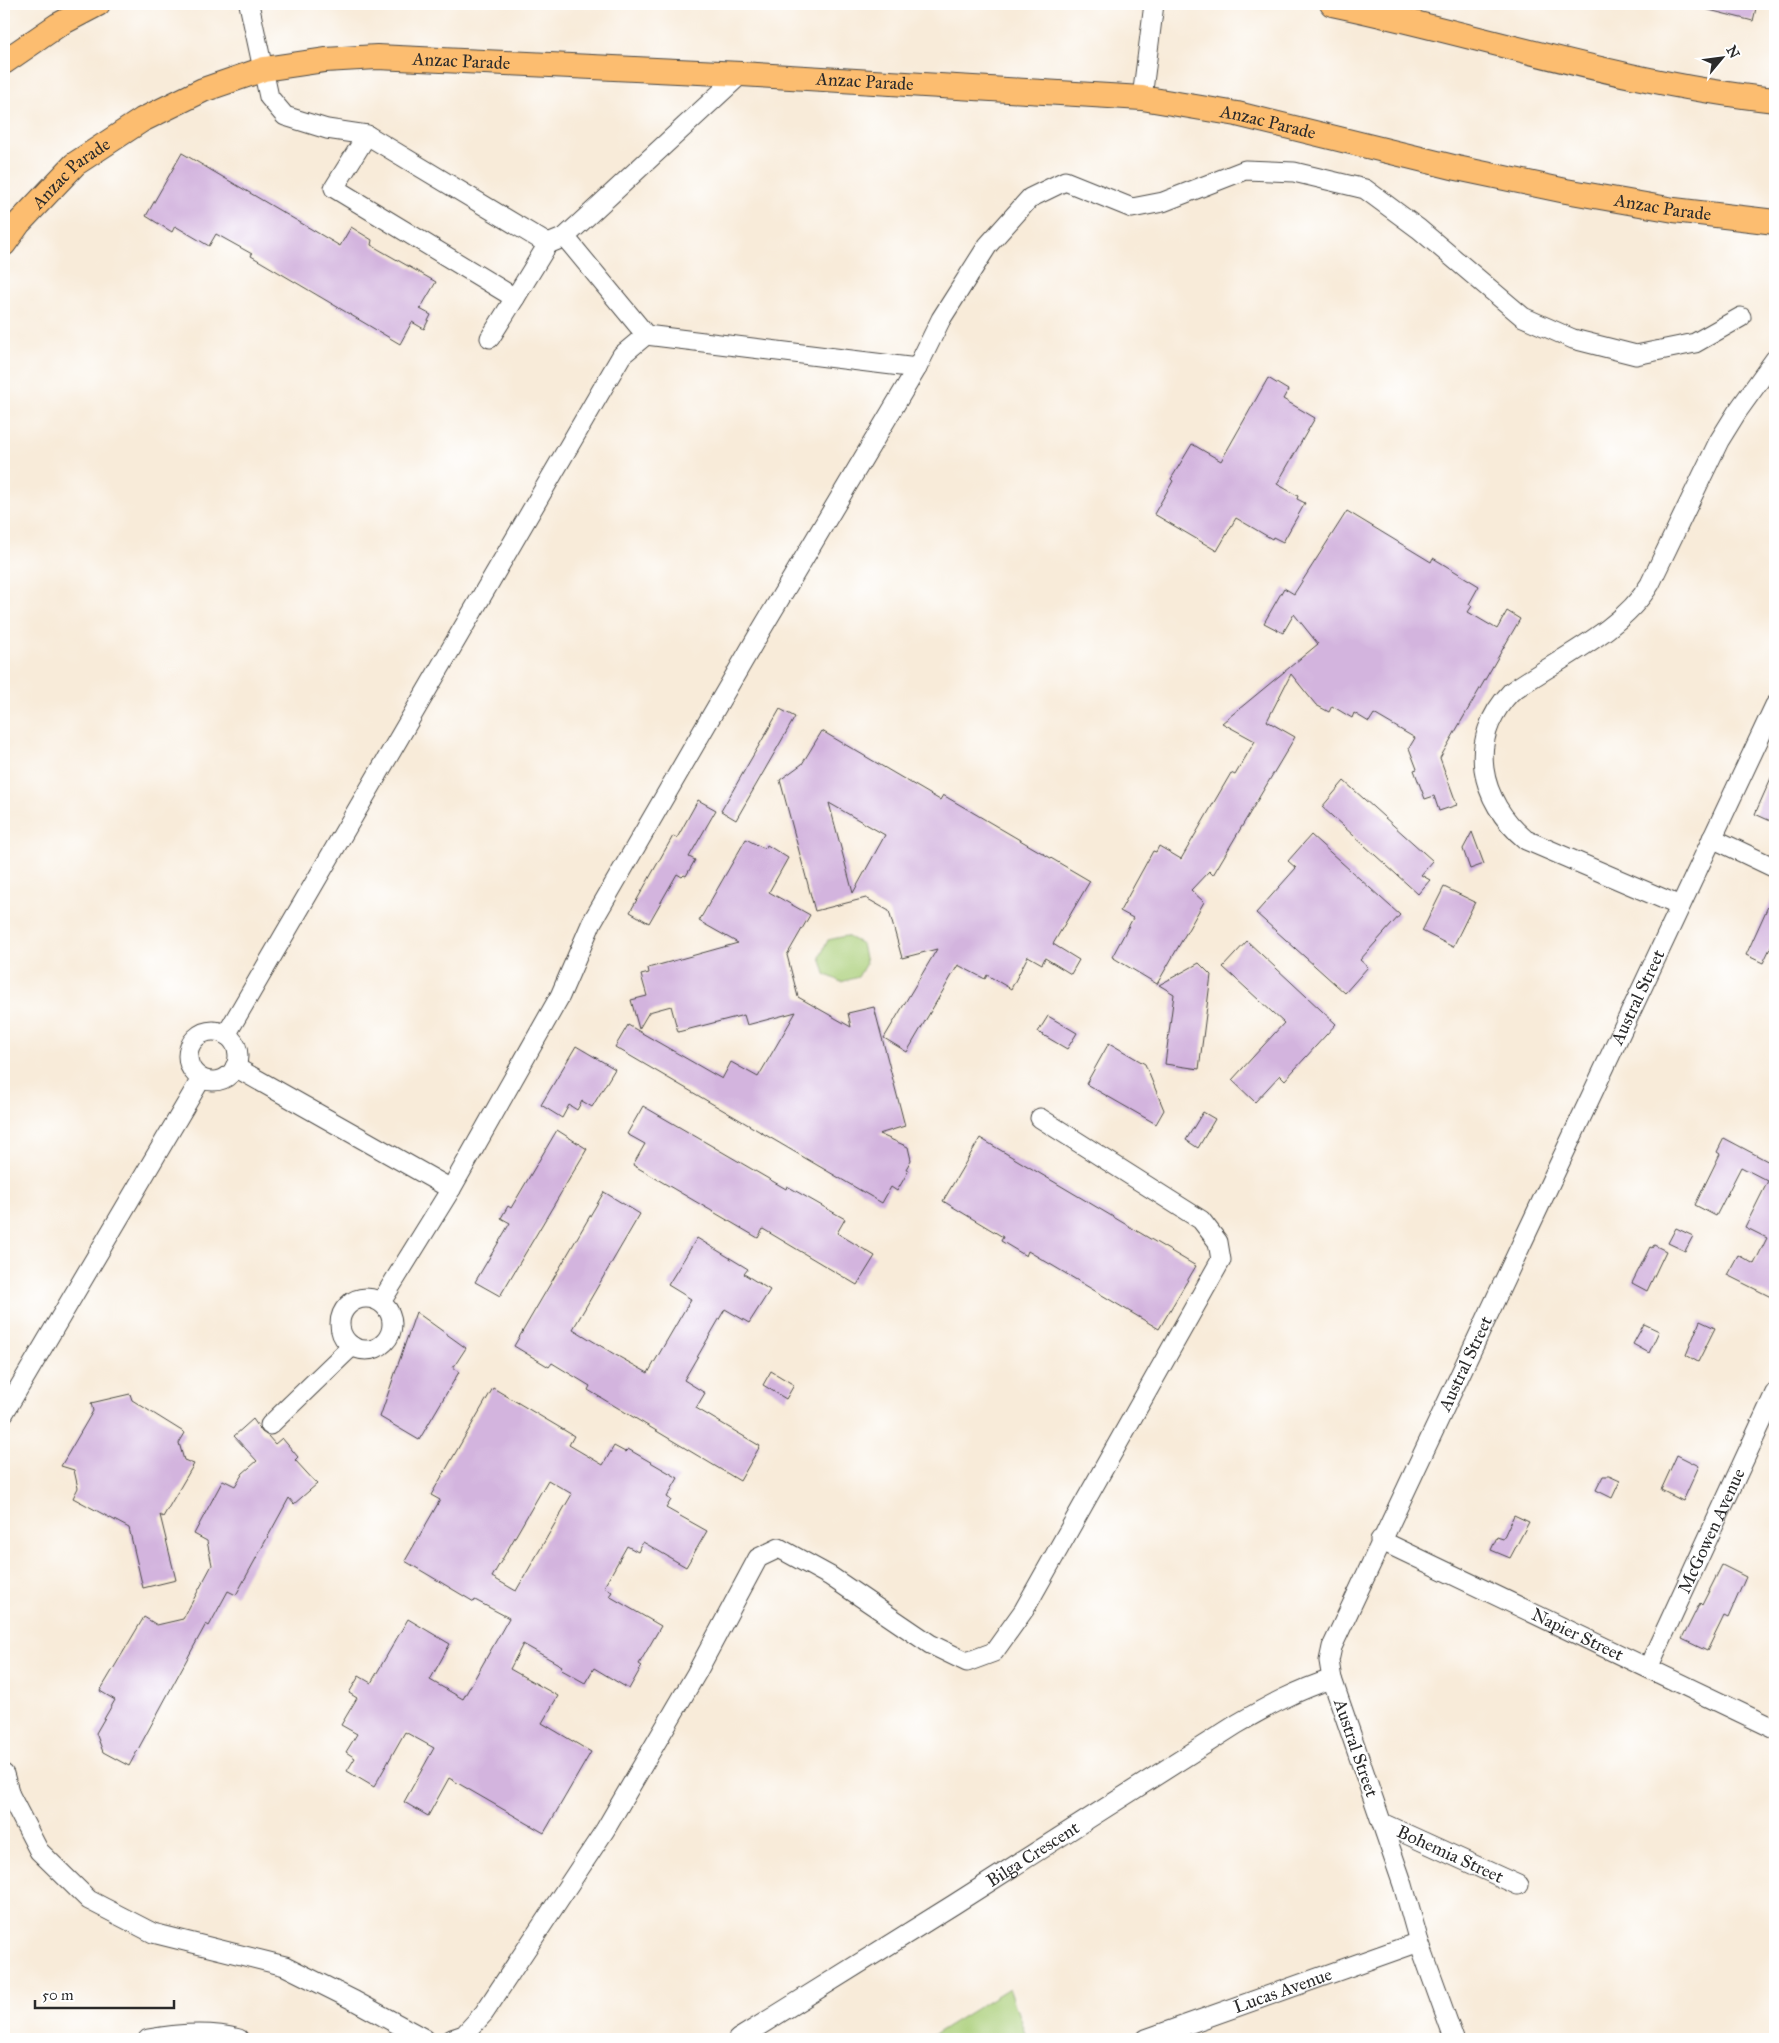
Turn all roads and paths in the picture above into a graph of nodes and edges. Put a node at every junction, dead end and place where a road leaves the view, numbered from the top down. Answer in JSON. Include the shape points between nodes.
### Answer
{"nodes":[{"id":1,"x":98,"y":4,"type":"edge"},
{"id":2,"x":249,"y":4,"type":"edge"},
{"id":3,"x":1154,"y":4,"type":"edge"},
{"id":4,"x":1332,"y":4,"type":"edge"},
{"id":5,"x":4,"y":62,"type":"edge"},
{"id":6,"x":264,"y":69,"type":"junction"},
{"id":7,"x":741,"y":74,"type":"junction"},
{"id":8,"x":1142,"y":98,"type":"junction"},
{"id":9,"x":1775,"y":100,"type":"edge"},
{"id":10,"x":366,"y":135,"type":"junction"},
{"id":11,"x":1775,"y":222,"type":"edge"},
{"id":12,"x":556,"y":240,"type":"junction"},
{"id":13,"x":4,"y":244,"type":"edge"},
{"id":14,"x":515,"y":298,"type":"junction"},
{"id":15,"x":1741,"y":316,"type":"dead end"},
{"id":16,"x":646,"y":335,"type":"junction"},
{"id":17,"x":490,"y":338,"type":"dead end"},
{"id":18,"x":1775,"y":359,"type":"edge"},
{"id":19,"x":917,"y":368,"type":"junction"},
{"id":20,"x":1775,"y":705,"type":"edge"},
{"id":21,"x":1712,"y":838,"type":"junction"},
{"id":22,"x":1775,"y":868,"type":"edge"},
{"id":23,"x":1680,"y":906,"type":"junction"},
{"id":24,"x":226,"y":1035,"type":"junction"},
{"id":25,"x":235,"y":1067,"type":"junction"},
{"id":26,"x":201,"y":1078,"type":"junction"},
{"id":27,"x":1040,"y":1118,"type":"dead end"},
{"id":28,"x":451,"y":1189,"type":"junction"},
{"id":29,"x":381,"y":1302,"type":"junction"},
{"id":30,"x":352,"y":1346,"type":"junction"},
{"id":31,"x":1775,"y":1392,"type":"edge"},
{"id":32,"x":4,"y":1413,"type":"edge"},
{"id":33,"x":270,"y":1425,"type":"dead end"},
{"id":34,"x":1380,"y":1540,"type":"junction"},
{"id":35,"x":1648,"y":1668,"type":"junction"},
{"id":36,"x":1332,"y":1679,"type":"junction"},
{"id":37,"x":1775,"y":1729,"type":"edge"},
{"id":38,"x":4,"y":1774,"type":"edge"},
{"id":39,"x":1382,"y":1822,"type":"junction"},
{"id":40,"x":1518,"y":1884,"type":"dead end"},
{"id":41,"x":1419,"y":1942,"type":"junction"},
{"id":42,"x":1165,"y":2036,"type":"edge"},
{"id":43,"x":148,"y":2039,"type":"edge"},
{"id":44,"x":239,"y":2039,"type":"edge"},
{"id":45,"x":425,"y":2039,"type":"edge"},
{"id":46,"x":452,"y":2039,"type":"edge"},
{"id":47,"x":738,"y":2039,"type":"edge"},
{"id":48,"x":1146,"y":2039,"type":"edge"},
{"id":49,"x":1454,"y":2039,"type":"edge"}],
"edges":[{"from":1,"to":5,"type":"main road","via":[[58,25]]},
{"from":2,"to":6,"type":"street"},
{"from":3,"to":8,"type":"street"},
{"from":4,"to":9,"type":"main road","via":[[1652,81]]},
{"from":6,"to":7,"type":"main road","name":"Anzac Parade","via":[[324,60],[377,57]]},
{"from":6,"to":10,"type":"street","via":[[269,97],[285,116]]},
{"from":6,"to":13,"type":"main road","name":"Anzac Parade","via":[[203,90],[150,116],[75,164],[19,223]]},
{"from":7,"to":8,"type":"main road","name":"Anzac Parade"},
{"from":7,"to":12,"type":"street"},
{"from":8,"to":11,"type":"main road","name":"Anzac Parade","via":[[1236,114],[1566,192]]},
{"from":10,"to":12,"type":"street"},
{"from":10,"to":14,"type":"street","via":[[334,188]]},
{"from":12,"to":14,"type":"street"},
{"from":12,"to":16,"type":"street"},
{"from":14,"to":17,"type":"street"},
{"from":15,"to":19,"type":"street","via":[[1694,343],[1636,354],[1573,339],[1523,317],[1419,229],[1365,189],[1294,172],[1245,170],[1163,202],[1132,208],[1065,181],[1030,198],[988,245],[941,319]]},
{"from":16,"to":19,"type":"street"},
{"from":16,"to":24,"type":"street","via":[[622,355]]},
{"from":18,"to":23,"type":"street","via":[[1719,441],[1642,598],[1621,619],[1511,692],[1500,703],[1483,746],[1484,773],[1498,808],[1526,840]]},
{"from":19,"to":28,"type":"street","via":[[592,922],[560,996]]},
{"from":20,"to":21,"type":"street","name":"Austral Street"},
{"from":21,"to":22,"type":"street"},
{"from":21,"to":23,"type":"street","name":"Austral Street"},
{"from":23,"to":34,"type":"street","name":"Austral Street"},
{"from":24,"to":25,"type":"street","via":[[235,1044],[238,1055]]},
{"from":24,"to":26,"type":"street","via":[[217,1031],[207,1032],[191,1043],[188,1063]]},
{"from":25,"to":26,"type":"street","via":[[224,1079],[208,1081]]},
{"from":25,"to":28,"type":"street"},
{"from":26,"to":32,"type":"street"},
{"from":27,"to":46,"type":"street","via":[[1201,1220],[1218,1242],[1221,1260],[1024,1610],[994,1652],[967,1662],[930,1644],[830,1576],[779,1548],[758,1558],[696,1674],[605,1830],[484,2013],[464,2036]]},
{"from":28,"to":29,"type":"street"},
{"from":29,"to":30,"type":"street","via":[[388,1309],[392,1326],[390,1335],[385,1342],[369,1350]]},
{"from":29,"to":30,"type":"street","via":[[365,1298],[350,1303],[344,1309],[340,1325],[346,1341]]},
{"from":30,"to":33,"type":"street"},
{"from":31,"to":35,"type":"street","name":"McGowen Avenue"},
{"from":34,"to":35,"type":"street","name":"Napier Street"},
{"from":34,"to":36,"type":"street","name":"Austral Street","via":[[1332,1647],[1329,1661]]},
{"from":35,"to":37,"type":"street","name":"Napier Street"},
{"from":36,"to":39,"type":"street","name":"Austral Street"},
{"from":36,"to":47,"type":"street","name":"Bilga Crescent","via":[[1277,1700],[1237,1724]]},
{"from":38,"to":45,"type":"street","via":[[10,1795],[38,1851],[89,1900],[153,1933],[285,1966]]},
{"from":39,"to":40,"type":"street","name":"Bohemia Street"},
{"from":39,"to":41,"type":"street","name":"Austral Street"},
{"from":41,"to":42,"type":"street","name":"Lucas Avenue"},
{"from":41,"to":49,"type":"street","name":"Austral Street"},
{"from":42,"to":48,"type":"street","name":"Lucas Avenue"},
{"from":43,"to":44,"type":"street","via":[[225,2035]]}]}
